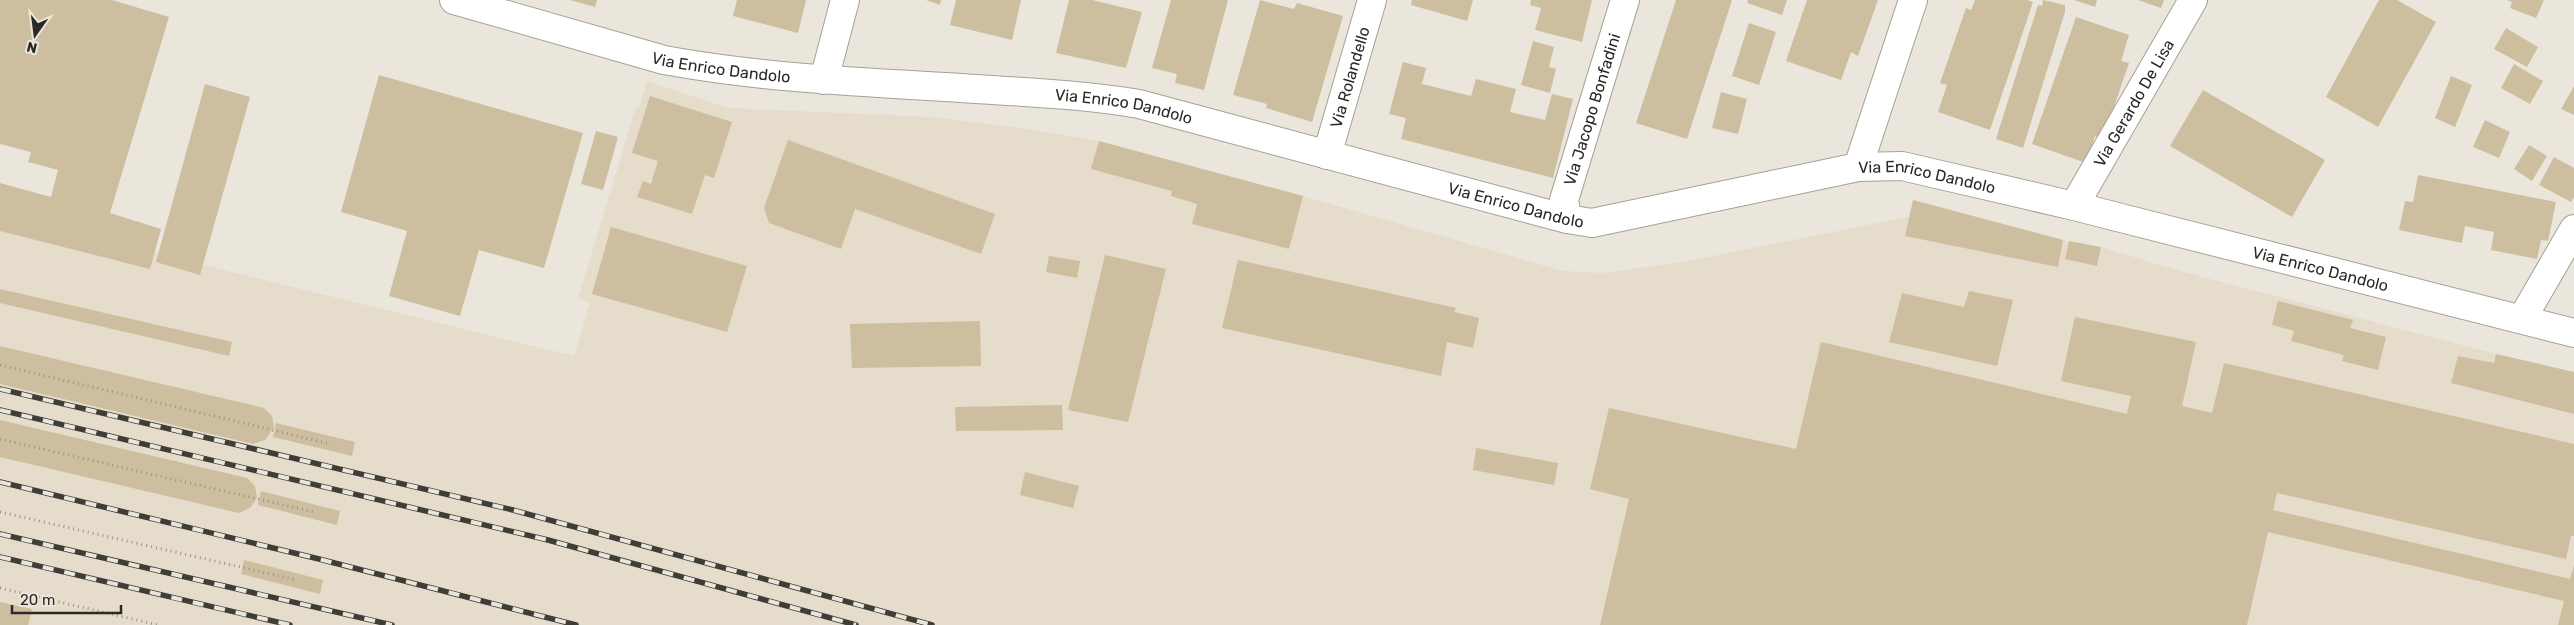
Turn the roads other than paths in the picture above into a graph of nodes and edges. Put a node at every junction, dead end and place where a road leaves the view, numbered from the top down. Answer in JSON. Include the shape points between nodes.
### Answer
{"nodes":[{"id":1,"x":454,"y":0,"type":"edge"},
{"id":2,"x":845,"y":0,"type":"edge"},
{"id":3,"x":1372,"y":0,"type":"edge"},
{"id":4,"x":1625,"y":0,"type":"edge"},
{"id":5,"x":1913,"y":0,"type":"edge"},
{"id":6,"x":2193,"y":0,"type":"edge"},
{"id":7,"x":824,"y":80,"type":"junction"},
{"id":8,"x":1327,"y":155,"type":"junction"},
{"id":9,"x":1858,"y":167,"type":"junction"},
{"id":10,"x":2074,"y":206,"type":"junction"},
{"id":11,"x":1567,"y":219,"type":"junction"},
{"id":12,"x":2574,"y":230,"type":"edge"},
{"id":13,"x":2522,"y":319,"type":"junction"},
{"id":14,"x":2574,"y":333,"type":"edge"}],
"edges":[{"from":1,"to":7,"type":"street","name":"Via Enrico Dandolo","via":[[664,60]]},
{"from":2,"to":7,"type":"street"},
{"from":3,"to":8,"type":"street","name":"Via Rolandello"},
{"from":4,"to":11,"type":"street","name":"Via Jacopo Bonfadini","via":[[1564,200]]},
{"from":5,"to":9,"type":"street"},
{"from":6,"to":10,"type":"street","name":"Via Gerardo De Lisa"},
{"from":7,"to":8,"type":"street","name":"Via Enrico Dandolo","via":[[1088,96],[1139,104]]},
{"from":8,"to":11,"type":"street","name":"Via Enrico Dandolo"},
{"from":9,"to":10,"type":"street","name":"Via Enrico Dandolo","via":[[1902,166]]},
{"from":9,"to":11,"type":"street","name":"Via Enrico Dandolo","via":[[1592,222]]},
{"from":10,"to":13,"type":"street","name":"Via Enrico Dandolo"},
{"from":12,"to":13,"type":"street"},
{"from":13,"to":14,"type":"street","name":"Via Enrico Dandolo"}]}
